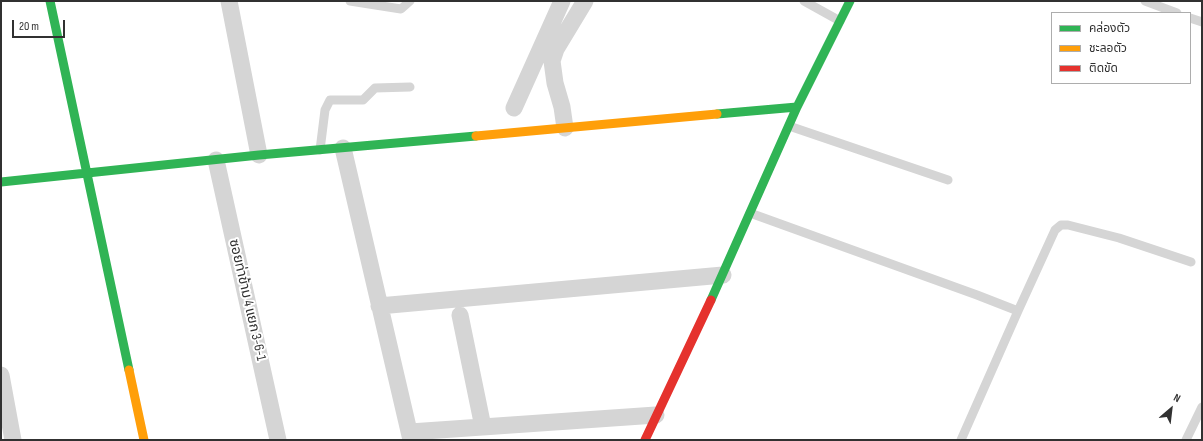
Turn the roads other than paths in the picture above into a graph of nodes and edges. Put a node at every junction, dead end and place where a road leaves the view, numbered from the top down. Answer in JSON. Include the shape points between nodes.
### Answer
{"nodes":[{"id":1,"x":50,"y":1,"type":"edge"},
{"id":2,"x":229,"y":1,"type":"edge"},
{"id":3,"x":350,"y":1,"type":"edge"},
{"id":4,"x":410,"y":1,"type":"edge"},
{"id":5,"x":562,"y":1,"type":"edge"},
{"id":6,"x":585,"y":1,"type":"edge"},
{"id":7,"x":804,"y":1,"type":"edge"},
{"id":8,"x":850,"y":1,"type":"edge"},
{"id":9,"x":1145,"y":1,"type":"edge"},
{"id":10,"x":1175,"y":12,"type":"edge"},
{"id":11,"x":1191,"y":18,"type":"edge"},
{"id":12,"x":840,"y":21,"type":"junction"},
{"id":13,"x":1202,"y":22,"type":"edge"},
{"id":14,"x":410,"y":87,"type":"dead end"},
{"id":15,"x":797,"y":107,"type":"junction"},
{"id":16,"x":514,"y":108,"type":"dead end"},
{"id":17,"x":789,"y":126,"type":"junction"},
{"id":18,"x":565,"y":128,"type":"junction"},
{"id":19,"x":343,"y":148,"type":"junction"},
{"id":20,"x":320,"y":150,"type":"junction"},
{"id":21,"x":259,"y":155,"type":"junction"},
{"id":22,"x":216,"y":160,"type":"junction"},
{"id":23,"x":86,"y":173,"type":"junction"},
{"id":24,"x":948,"y":180,"type":"dead end"},
{"id":25,"x":1,"y":182,"type":"edge"},
{"id":26,"x":750,"y":213,"type":"junction"},
{"id":27,"x":1191,"y":262,"type":"dead end"},
{"id":28,"x":723,"y":275,"type":"junction"},
{"id":29,"x":379,"y":306,"type":"junction"},
{"id":30,"x":1018,"y":311,"type":"junction"},
{"id":31,"x":460,"y":315,"type":"dead end"},
{"id":32,"x":1,"y":376,"type":"edge"},
{"id":33,"x":1202,"y":406,"type":"edge"},
{"id":34,"x":656,"y":415,"type":"junction"},
{"id":35,"x":483,"y":427,"type":"junction"},
{"id":36,"x":411,"y":436,"type":"edge"},
{"id":37,"x":13,"y":440,"type":"edge"},
{"id":38,"x":144,"y":440,"type":"edge"},
{"id":39,"x":278,"y":440,"type":"edge"},
{"id":40,"x":644,"y":440,"type":"edge"},
{"id":41,"x":961,"y":440,"type":"edge"},
{"id":42,"x":1186,"y":440,"type":"edge"}],
"edges":[{"from":1,"to":23,"type":"street"},
{"from":2,"to":21,"type":"street"},
{"from":3,"to":4,"type":"lane","via":[[401,9]]},
{"from":5,"to":16,"type":"street"},
{"from":6,"to":18,"type":"street","via":[[556,49],[552,62]]},
{"from":7,"to":12,"type":"lane"},
{"from":8,"to":12,"type":"street"},
{"from":9,"to":10,"type":"lane"},
{"from":11,"to":13,"type":"lane"},
{"from":12,"to":15,"type":"street"},
{"from":14,"to":20,"type":"lane","via":[[375,88],[363,100],[330,100],[325,110]]},
{"from":15,"to":17,"type":"street"},
{"from":15,"to":18,"type":"street"},
{"from":17,"to":24,"type":"lane"},
{"from":17,"to":26,"type":"street"},
{"from":18,"to":19,"type":"street"},
{"from":19,"to":20,"type":"street"},
{"from":19,"to":29,"type":"street"},
{"from":20,"to":21,"type":"street"},
{"from":21,"to":22,"type":"street"},
{"from":22,"to":23,"type":"street"},
{"from":22,"to":39,"type":"street","name":"ซอยท่าข้าม 4 แยก 3-6-1"},
{"from":23,"to":25,"type":"street"},
{"from":23,"to":38,"type":"street"},
{"from":26,"to":28,"type":"street"},
{"from":26,"to":30,"type":"lane"},
{"from":27,"to":30,"type":"lane","via":[[1119,238],[1061,225],[1055,230]]},
{"from":28,"to":29,"type":"street"},
{"from":28,"to":34,"type":"street"},
{"from":29,"to":36,"type":"street"},
{"from":30,"to":41,"type":"lane"},
{"from":31,"to":35,"type":"street"},
{"from":32,"to":37,"type":"street"},
{"from":33,"to":42,"type":"lane"},
{"from":34,"to":35,"type":"street"},
{"from":34,"to":40,"type":"street"},
{"from":35,"to":36,"type":"street"}]}
